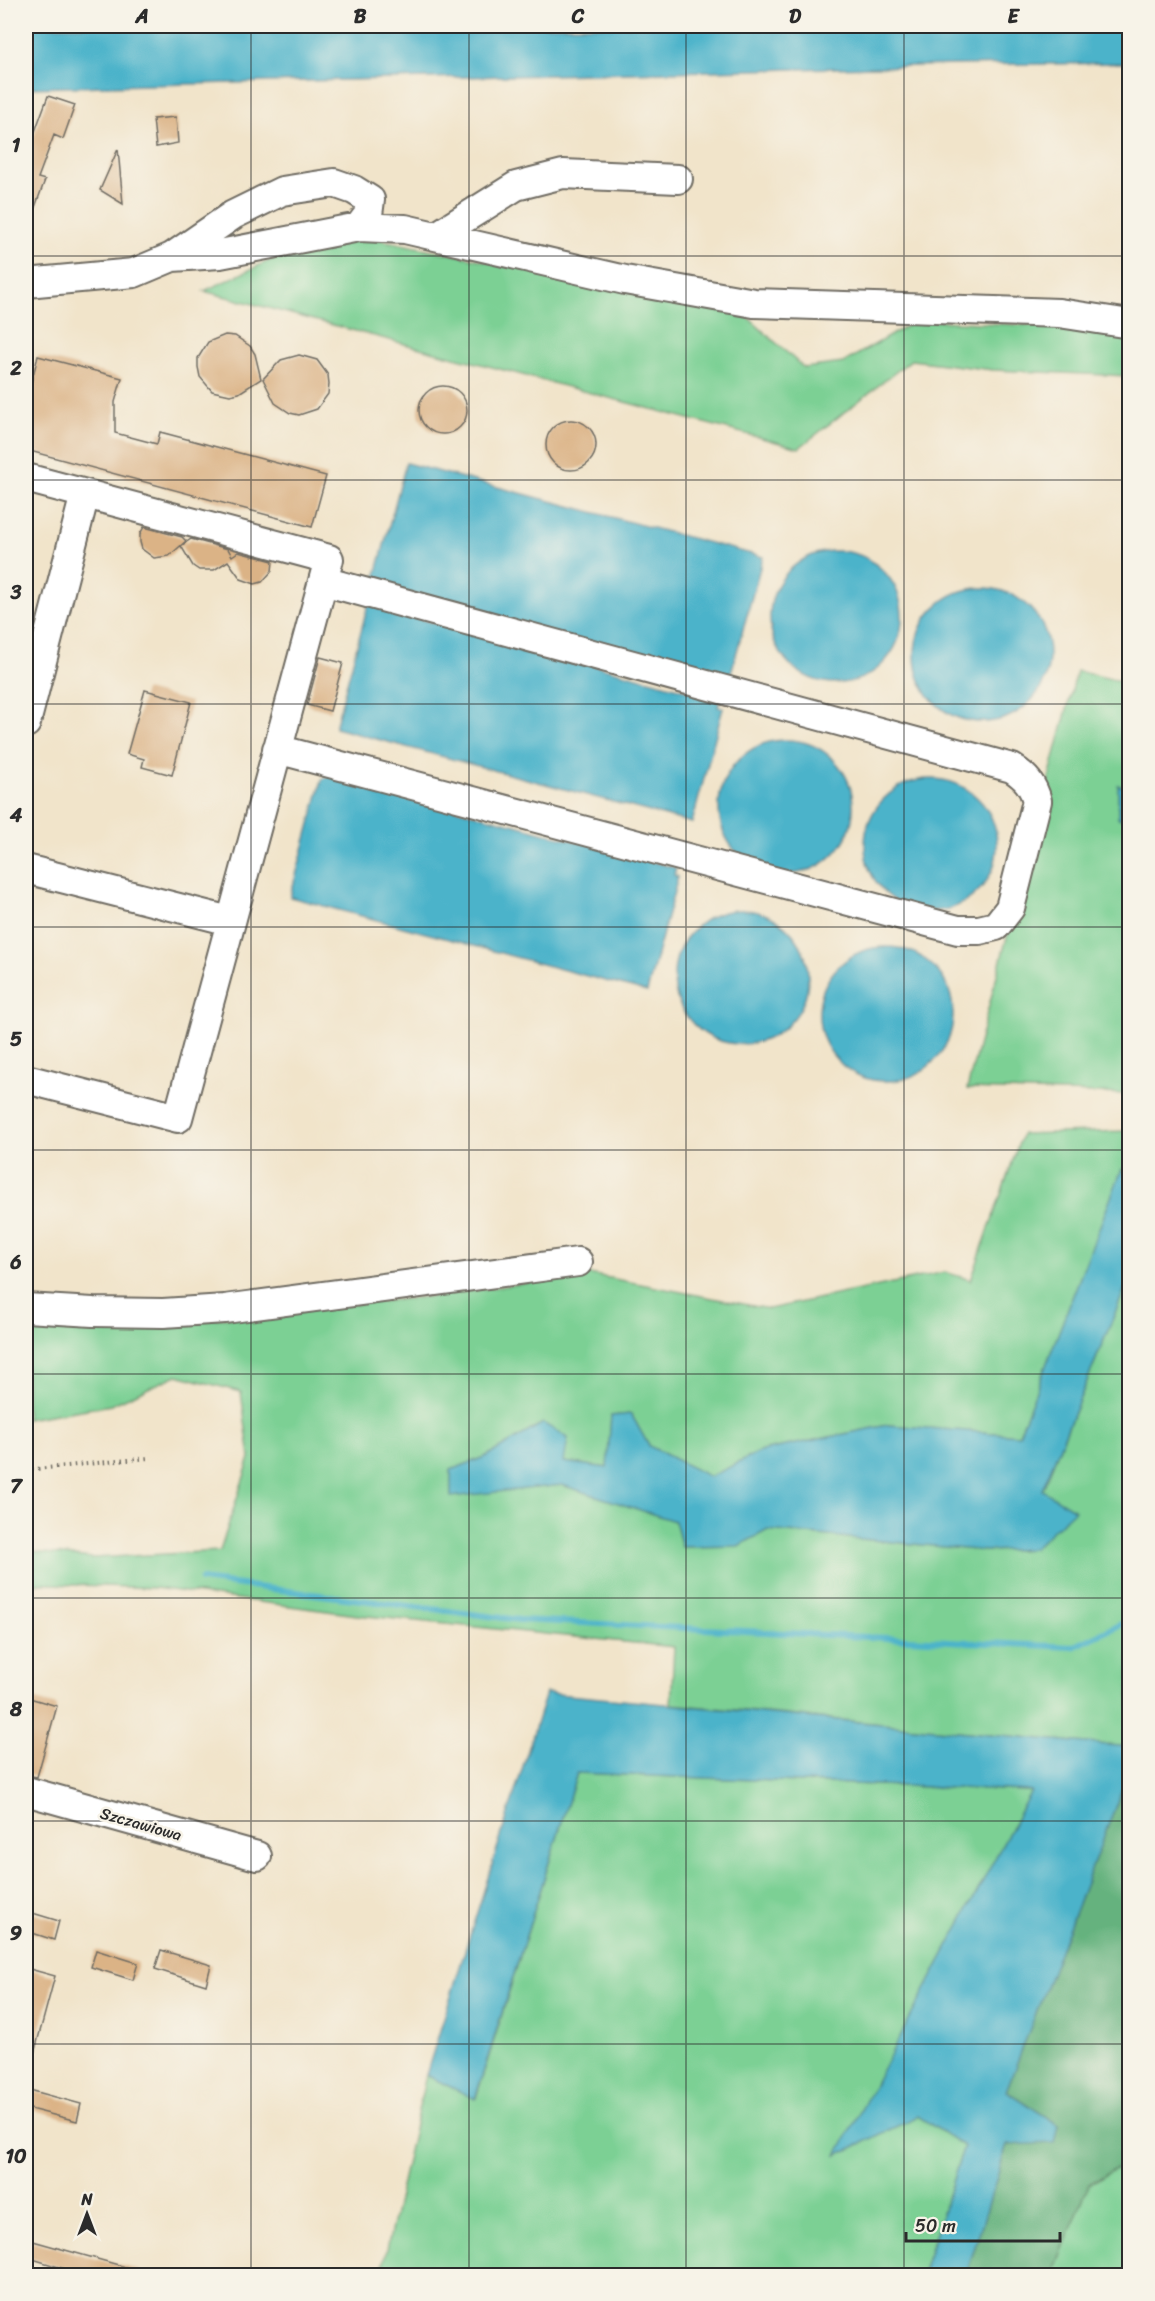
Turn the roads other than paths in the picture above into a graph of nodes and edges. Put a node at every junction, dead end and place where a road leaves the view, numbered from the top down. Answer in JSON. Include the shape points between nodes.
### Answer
{"nodes":[{"id":1,"x":678,"y":179,"type":"dead end"},
{"id":2,"x":359,"y":226,"type":"junction"},
{"id":3,"x":438,"y":235,"type":"junction"},
{"id":4,"x":171,"y":257,"type":"junction"},
{"id":5,"x":26,"y":283,"type":"edge"},
{"id":6,"x":1130,"y":324,"type":"edge"},
{"id":7,"x":26,"y":478,"type":"edge"},
{"id":8,"x":85,"y":494,"type":"junction"},
{"id":9,"x":323,"y":581,"type":"junction"},
{"id":10,"x":26,"y":723,"type":"edge"},
{"id":11,"x":277,"y":749,"type":"junction"},
{"id":12,"x":26,"y":868,"type":"edge"},
{"id":13,"x":230,"y":921,"type":"junction"},
{"id":14,"x":26,"y":1078,"type":"edge"},
{"id":15,"x":578,"y":1262,"type":"dead end"},
{"id":16,"x":26,"y":1308,"type":"edge"},
{"id":17,"x":26,"y":1791,"type":"edge"},
{"id":18,"x":257,"y":1856,"type":"dead end"}],
"edges":[{"from":1,"to":3,"type":"lane","via":[[563,174],[516,186]]},
{"from":2,"to":3,"type":"lane"},
{"from":2,"to":4,"type":"lane","via":[[220,254]]},
{"from":2,"to":4,"type":"lane","via":[[368,214],[370,200],[354,190],[334,183],[291,189],[233,214]]},
{"from":3,"to":6,"type":"lane","via":[[625,280],[754,303],[1059,313]]},
{"from":4,"to":5,"type":"lane","via":[[135,273]]},
{"from":7,"to":8,"type":"lane"},
{"from":8,"to":9,"type":"lane","via":[[329,559]]},
{"from":8,"to":10,"type":"lane"},
{"from":9,"to":11,"type":"lane"},
{"from":9,"to":11,"type":"lane","via":[[1012,768],[1025,776],[1037,801],[1010,908],[996,926],[958,930]]},
{"from":11,"to":13,"type":"lane"},
{"from":12,"to":13,"type":"lane"},
{"from":13,"to":14,"type":"lane","via":[[178,1118]]},
{"from":15,"to":16,"type":"lane","via":[[225,1309],[163,1313]]},
{"from":17,"to":18,"type":"lane","name":"Szczawiowa"}]}
